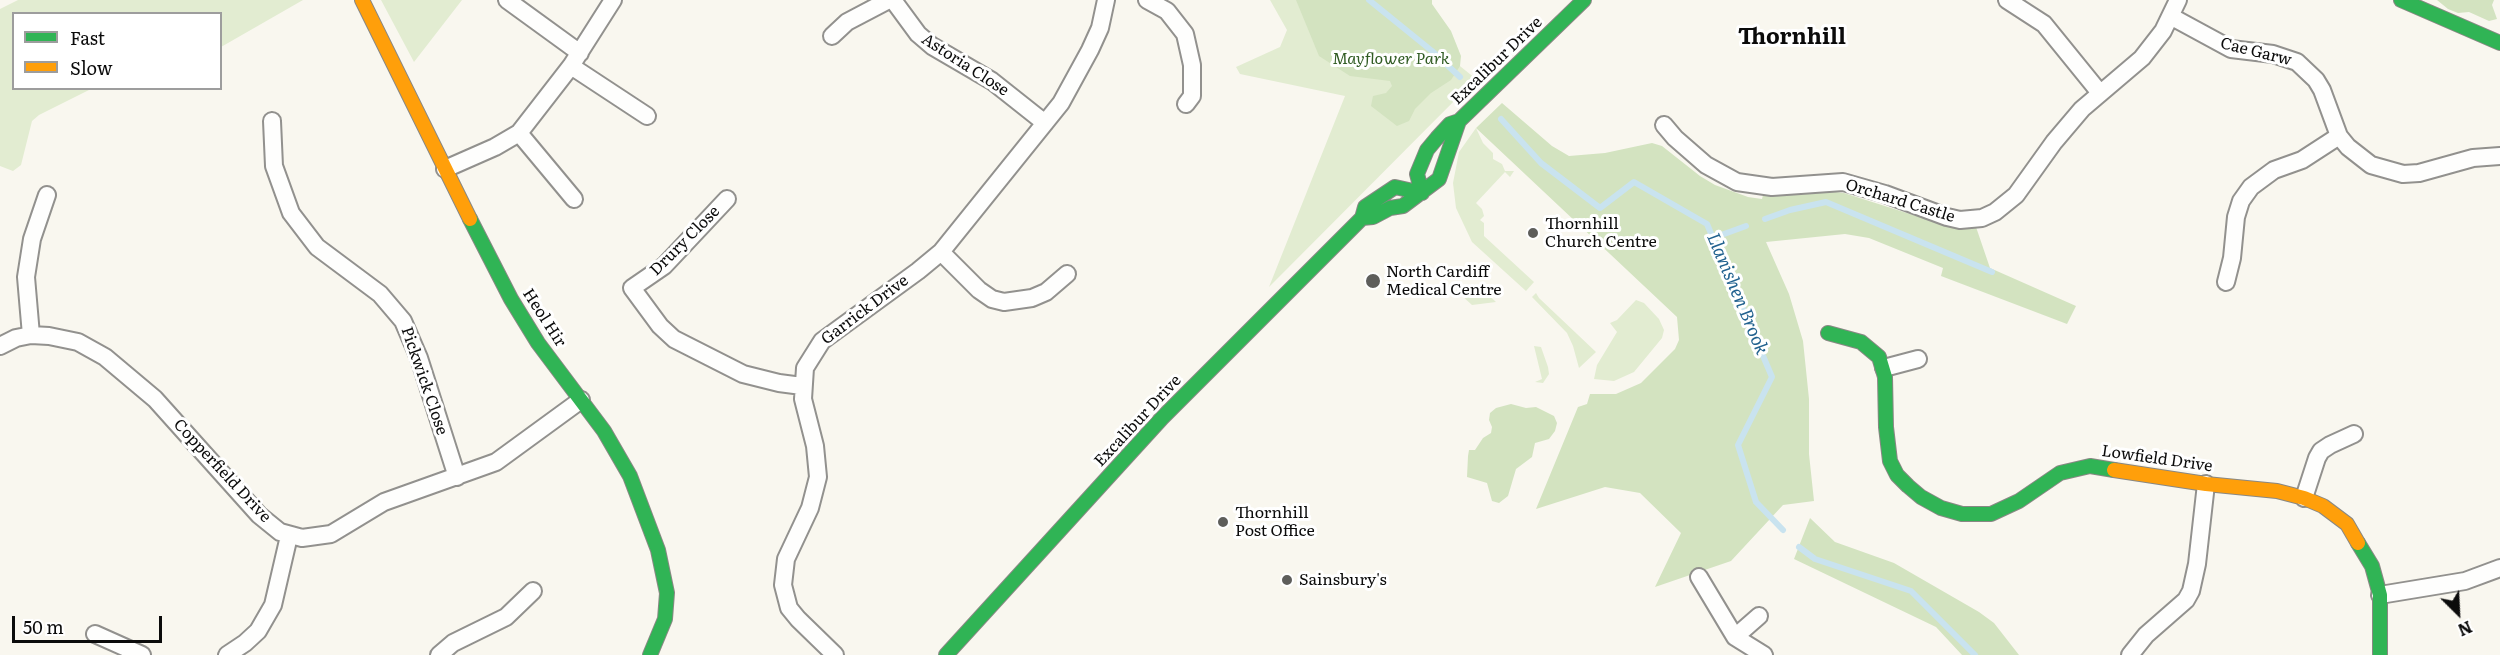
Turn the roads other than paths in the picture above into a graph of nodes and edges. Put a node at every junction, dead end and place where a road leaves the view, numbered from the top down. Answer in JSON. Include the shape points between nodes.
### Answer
{"nodes":[{"id":1,"x":362,"y":0,"type":"edge"},
{"id":2,"x":507,"y":0,"type":"edge"},
{"id":3,"x":612,"y":0,"type":"edge"},
{"id":4,"x":891,"y":0,"type":"edge"},
{"id":5,"x":1106,"y":0,"type":"edge"},
{"id":6,"x":1147,"y":0,"type":"edge"},
{"id":7,"x":1584,"y":0,"type":"edge"},
{"id":8,"x":2007,"y":0,"type":"edge"},
{"id":9,"x":2178,"y":0,"type":"edge"},
{"id":10,"x":2401,"y":0,"type":"edge"},
{"id":11,"x":2172,"y":17,"type":"junction"},
{"id":12,"x":832,"y":36,"type":"dead end"},
{"id":13,"x":2500,"y":43,"type":"edge"},
{"id":14,"x":576,"y":60,"type":"junction"},
{"id":15,"x":2100,"y":93,"type":"junction"},
{"id":16,"x":1186,"y":104,"type":"dead end"},
{"id":17,"x":647,"y":116,"type":"dead end"},
{"id":18,"x":272,"y":121,"type":"dead end"},
{"id":19,"x":1460,"y":121,"type":"junction"},
{"id":20,"x":1045,"y":123,"type":"junction"},
{"id":21,"x":1665,"y":125,"type":"dead end"},
{"id":22,"x":519,"y":133,"type":"junction"},
{"id":23,"x":2339,"y":136,"type":"junction"},
{"id":24,"x":2500,"y":156,"type":"edge"},
{"id":25,"x":445,"y":169,"type":"junction"},
{"id":26,"x":1422,"y":193,"type":"junction"},
{"id":27,"x":47,"y":195,"type":"dead end"},
{"id":28,"x":574,"y":199,"type":"dead end"},
{"id":29,"x":726,"y":199,"type":"dead end"},
{"id":30,"x":1362,"y":218,"type":"junction"},
{"id":31,"x":941,"y":252,"type":"junction"},
{"id":32,"x":1067,"y":274,"type":"dead end"},
{"id":33,"x":2226,"y":282,"type":"dead end"},
{"id":34,"x":1828,"y":333,"type":"dead end"},
{"id":35,"x":32,"y":335,"type":"junction"},
{"id":36,"x":0,"y":346,"type":"edge"},
{"id":37,"x":1918,"y":359,"type":"dead end"},
{"id":38,"x":1884,"y":368,"type":"junction"},
{"id":39,"x":802,"y":386,"type":"junction"},
{"id":40,"x":581,"y":400,"type":"junction"},
{"id":41,"x":2354,"y":434,"type":"dead end"},
{"id":42,"x":457,"y":477,"type":"junction"},
{"id":43,"x":2206,"y":484,"type":"junction"},
{"id":44,"x":2304,"y":498,"type":"junction"},
{"id":45,"x":288,"y":536,"type":"junction"},
{"id":46,"x":2500,"y":568,"type":"edge"},
{"id":47,"x":1699,"y":577,"type":"dead end"},
{"id":48,"x":533,"y":591,"type":"dead end"},
{"id":49,"x":2380,"y":595,"type":"junction"},
{"id":50,"x":1759,"y":616,"type":"dead end"},
{"id":51,"x":95,"y":634,"type":"dead end"},
{"id":52,"x":1736,"y":638,"type":"junction"},
{"id":53,"x":142,"y":655,"type":"edge"},
{"id":54,"x":227,"y":655,"type":"edge"},
{"id":55,"x":439,"y":655,"type":"edge"},
{"id":56,"x":650,"y":655,"type":"edge"},
{"id":57,"x":835,"y":655,"type":"edge"},
{"id":58,"x":946,"y":655,"type":"edge"},
{"id":59,"x":1764,"y":655,"type":"edge"},
{"id":60,"x":2130,"y":655,"type":"edge"},
{"id":61,"x":2380,"y":655,"type":"edge"}],
"edges":[{"from":1,"to":25,"type":"street","name":"Heol Hir"},
{"from":2,"to":14,"type":"street"},
{"from":3,"to":14,"type":"street"},
{"from":4,"to":12,"type":"street","name":"Astoria Close","via":[[847,22]]},
{"from":4,"to":20,"type":"street","name":"Astoria Close","via":[[932,46],[992,81]]},
{"from":5,"to":20,"type":"street","name":"Garrick Drive","via":[[1100,28],[1086,60]]},
{"from":6,"to":16,"type":"street","via":[[1167,11],[1187,41],[1192,96]]},
{"from":7,"to":19,"type":"street","name":"Excalibur Drive"},
{"from":8,"to":15,"type":"street","via":[[2044,24]]},
{"from":9,"to":11,"type":"street","name":"Orchard Castle"},
{"from":10,"to":13,"type":"street"},
{"from":11,"to":15,"type":"street","name":"Orchard Castle","via":[[2142,58]]},
{"from":11,"to":23,"type":"street","name":"Cae Garw","via":[[2231,49],[2272,54],[2297,62],[2322,90]]},
{"from":14,"to":17,"type":"street"},
{"from":14,"to":22,"type":"street"},
{"from":15,"to":21,"type":"street","name":"Orchard Castle","via":[[2054,141],[2016,195],[1995,212],[1970,219],[1947,217],[1843,183],[1781,187],[1737,182],[1706,165]]},
{"from":18,"to":42,"type":"street","name":"Pickwick Close","via":[[274,166],[291,213],[317,247],[380,294],[403,321],[419,358]]},
{"from":19,"to":26,"type":"street","name":"Excalibur Drive","via":[[1439,179]]},
{"from":19,"to":26,"type":"street","name":"Excalibur Drive","via":[[1450,124],[1421,162],[1417,174]]},
{"from":20,"to":31,"type":"street","name":"Garrick Drive"},
{"from":22,"to":25,"type":"street"},
{"from":22,"to":28,"type":"street"},
{"from":23,"to":24,"type":"street","name":"Cae Garw","via":[[2371,165],[2403,174]]},
{"from":23,"to":33,"type":"street","via":[[2302,160],[2274,170],[2251,188],[2236,217]]},
{"from":25,"to":40,"type":"street","name":"Heol Hir","via":[[511,299]]},
{"from":26,"to":30,"type":"street","name":"Excalibur Drive","via":[[1403,206]]},
{"from":26,"to":30,"type":"street","name":"Excalibur Drive","via":[[1395,187],[1365,207]]},
{"from":27,"to":35,"type":"street","via":[[32,238],[26,277]]},
{"from":29,"to":39,"type":"street","name":"Drury Close","via":[[664,266],[633,288],[674,339],[743,374]]},
{"from":30,"to":58,"type":"street","name":"Excalibur Drive","via":[[1155,425]]},
{"from":31,"to":32,"type":"street","via":[[979,290],[1004,302],[1046,292]]},
{"from":31,"to":39,"type":"street","name":"Garrick Drive","via":[[822,341],[805,368]]},
{"from":34,"to":38,"type":"street","via":[[1861,342],[1872,349]]},
{"from":35,"to":36,"type":"street","name":"Copperfield Drive"},
{"from":35,"to":45,"type":"street","name":"Copperfield Drive","via":[[78,342],[126,372],[155,399],[245,501]]},
{"from":37,"to":38,"type":"street"},
{"from":38,"to":43,"type":"street","name":"Lowfield Drive","via":[[1890,461],[1908,486],[1941,508],[1962,514],[1991,514],[2019,501],[2060,473],[2090,466]]},
{"from":39,"to":57,"type":"street","name":"Garrick Drive","via":[[818,477],[810,508],[786,559],[783,585],[794,614]]},
{"from":40,"to":42,"type":"street","via":[[496,462]]},
{"from":40,"to":56,"type":"street","name":"Heol Hir","via":[[623,461],[658,550],[667,605]]},
{"from":41,"to":44,"type":"street","via":[[2321,451]]},
{"from":42,"to":45,"type":"street","via":[[384,502],[331,534]]},
{"from":43,"to":44,"type":"street","name":"Lowfield Drive","via":[[2264,489]]},
{"from":43,"to":60,"type":"street","via":[[2191,591]]},
{"from":44,"to":49,"type":"street","name":"Lowfield Drive","via":[[2336,514],[2355,534],[2372,566]]},
{"from":45,"to":54,"type":"street","via":[[273,605],[258,631]]},
{"from":46,"to":49,"type":"street","via":[[2464,581]]},
{"from":47,"to":52,"type":"street"},
{"from":48,"to":55,"type":"street","via":[[506,616],[459,639]]},
{"from":49,"to":61,"type":"street","name":"Lowfield Drive"},
{"from":50,"to":52,"type":"street"},
{"from":51,"to":53,"type":"street"},
{"from":52,"to":59,"type":"street"}]}
